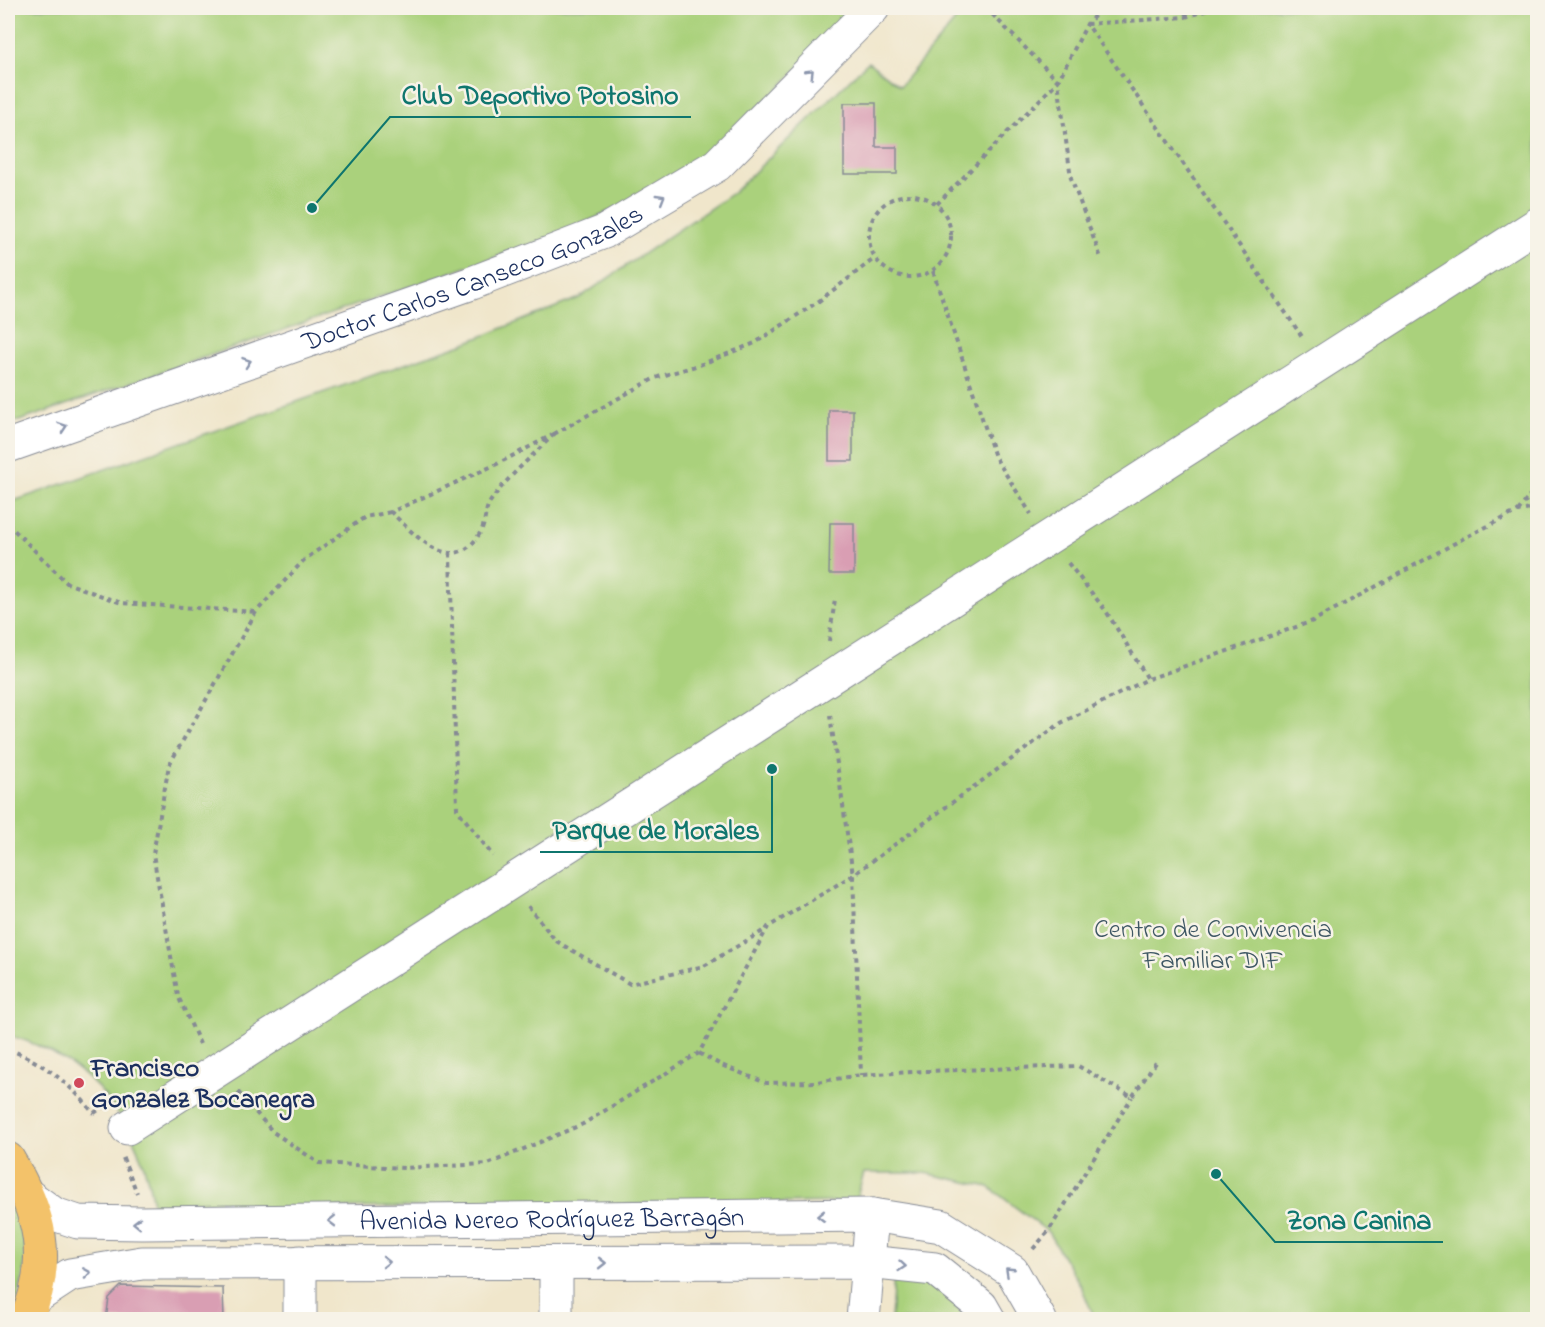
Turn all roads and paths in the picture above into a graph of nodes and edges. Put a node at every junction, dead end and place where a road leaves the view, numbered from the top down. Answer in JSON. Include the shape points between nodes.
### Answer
{"nodes":[{"id":1,"x":873,"y":8,"type":"edge"},
{"id":2,"x":986,"y":8,"type":"edge"},
{"id":3,"x":1086,"y":8,"type":"edge"},
{"id":4,"x":1102,"y":8,"type":"edge"},
{"id":5,"x":1190,"y":8,"type":"edge"},
{"id":6,"x":1215,"y":8,"type":"edge"},
{"id":7,"x":1094,"y":16,"type":"junction"},
{"id":8,"x":1185,"y":17,"type":"junction"},
{"id":9,"x":1087,"y":24,"type":"junction"},
{"id":10,"x":1058,"y":81,"type":"junction"},
{"id":11,"x":937,"y":204,"type":"junction"},
{"id":12,"x":1538,"y":224,"type":"edge"},
{"id":13,"x":875,"y":258,"type":"junction"},
{"id":14,"x":1101,"y":258,"type":"dead end"},
{"id":15,"x":933,"y":271,"type":"junction"},
{"id":16,"x":1320,"y":363,"type":"junction"},
{"id":17,"x":554,"y":434,"type":"junction"},
{"id":18,"x":8,"y":446,"type":"edge"},
{"id":19,"x":1538,"y":485,"type":"edge"},
{"id":20,"x":1538,"y":508,"type":"edge"},
{"id":21,"x":1518,"y":511,"type":"junction"},
{"id":22,"x":391,"y":512,"type":"junction"},
{"id":23,"x":8,"y":524,"type":"edge"},
{"id":24,"x":1046,"y":538,"type":"junction"},
{"id":25,"x":835,"y":599,"type":"dead end"},
{"id":26,"x":256,"y":612,"type":"junction"},
{"id":27,"x":828,"y":678,"type":"junction"},
{"id":28,"x":1148,"y":679,"type":"junction"},
{"id":29,"x":852,"y":875,"type":"junction"},
{"id":30,"x":8,"y":1049,"type":"edge"},
{"id":31,"x":699,"y":1053,"type":"junction"},
{"id":32,"x":1157,"y":1061,"type":"dead end"},
{"id":33,"x":218,"y":1069,"type":"junction"},
{"id":34,"x":861,"y":1075,"type":"junction"},
{"id":35,"x":1132,"y":1097,"type":"junction"},
{"id":36,"x":115,"y":1133,"type":"junction"},
{"id":37,"x":8,"y":1159,"type":"edge"},
{"id":38,"x":29,"y":1196,"type":"junction"},
{"id":39,"x":872,"y":1215,"type":"junction"},
{"id":40,"x":142,"y":1223,"type":"junction"},
{"id":41,"x":300,"y":1262,"type":"junction"},
{"id":42,"x":867,"y":1262,"type":"junction"},
{"id":43,"x":556,"y":1263,"type":"junction"},
{"id":44,"x":1012,"y":1271,"type":"junction"},
{"id":45,"x":30,"y":1309,"type":"edge"},
{"id":46,"x":300,"y":1320,"type":"edge"},
{"id":47,"x":556,"y":1320,"type":"edge"},
{"id":48,"x":863,"y":1320,"type":"edge"},
{"id":49,"x":989,"y":1320,"type":"edge"},
{"id":50,"x":1041,"y":1320,"type":"edge"}],
"edges":[{"from":18,"to":1,"type":"street","name":"Doctor Carlos Canseco Gonzales","one_way":true,"via":[[472,283],[604,232],[717,165]]},
{"from":2,"to":10,"type":"path"},
{"from":3,"to":7,"type":"path"},
{"from":4,"to":7,"type":"path"},
{"from":5,"to":8,"type":"path"},
{"from":6,"to":8,"type":"path"},
{"from":7,"to":9,"type":"path"},
{"from":8,"to":9,"type":"path"},
{"from":9,"to":10,"type":"path"},
{"from":9,"to":16,"type":"path"},
{"from":10,"to":11,"type":"path"},
{"from":10,"to":14,"type":"path","via":[[1071,178]]},
{"from":11,"to":13,"type":"path","via":[[914,194],[900,195],[879,209],[869,233]]},
{"from":11,"to":15,"type":"path","via":[[948,219],[952,239],[949,251]]},
{"from":12,"to":16,"type":"street"},
{"from":13,"to":15,"type":"path","via":[[884,268],[901,276],[921,276]]},
{"from":13,"to":17,"type":"path","via":[[756,343],[656,378]]},
{"from":15,"to":24,"type":"path","via":[[995,457]]},
{"from":16,"to":24,"type":"street"},
{"from":17,"to":22,"type":"path"},
{"from":17,"to":22,"type":"path","via":[[489,503],[482,531],[463,549],[437,551],[425,545]]},
{"from":19,"to":21,"type":"path"},
{"from":20,"to":21,"type":"path"},
{"from":21,"to":28,"type":"path","via":[[1314,621]]},
{"from":22,"to":26,"type":"path","via":[[365,517],[304,560]]},
{"from":23,"to":26,"type":"path","via":[[67,583],[121,603]]},
{"from":24,"to":27,"type":"street"},
{"from":24,"to":28,"type":"path","via":[[1106,611]]},
{"from":25,"to":27,"type":"path"},
{"from":26,"to":33,"type":"path","via":[[169,765],[153,854],[178,996],[200,1045]]},
{"from":27,"to":29,"type":"path"},
{"from":27,"to":33,"type":"street"},
{"from":28,"to":29,"type":"path","via":[[1061,723]]},
{"from":29,"to":31,"type":"path","via":[[768,927]]},
{"from":29,"to":34,"type":"path"},
{"from":30,"to":36,"type":"path","via":[[56,1074]]},
{"from":31,"to":33,"type":"path","via":[[583,1124],[488,1164],[404,1168],[319,1163],[273,1132]]},
{"from":31,"to":34,"type":"path","via":[[766,1083],[816,1082]]},
{"from":32,"to":35,"type":"path"},
{"from":33,"to":36,"type":"street"},
{"from":34,"to":35,"type":"path","via":[[1078,1066]]},
{"from":35,"to":44,"type":"path","via":[[1048,1232]]},
{"from":36,"to":40,"type":"path","via":[[135,1184]]},
{"from":37,"to":38,"type":"main road"},
{"from":40,"to":38,"type":"street","name":"Avenida Nereo Rodríguez Barragán","one_way":true,"via":[[78,1222],[54,1214]]},
{"from":38,"to":45,"type":"main road","via":[[40,1238],[40,1273]]},
{"from":39,"to":40,"type":"street","name":"Avenida Nereo Rodríguez Barragán","one_way":true},
{"from":39,"to":42,"type":"street"},
{"from":44,"to":39,"type":"street","name":"Avenida Nereo Rodríguez Barragán","one_way":true,"via":[[941,1227]]},
{"from":41,"to":43,"type":"street","name":"Avenida Nereo Rodríguez Barragán","one_way":true},
{"from":45,"to":41,"type":"street","name":"Avenida Nereo Rodríguez Barragán","one_way":true,"via":[[69,1275],[142,1263]]},
{"from":41,"to":46,"type":"street"},
{"from":43,"to":42,"type":"street","name":"Avenida Nereo Rodríguez Barragán","one_way":true},
{"from":42,"to":48,"type":"street"},
{"from":42,"to":49,"type":"street","name":"Avenida Nereo Rodríguez Barragán","one_way":true,"via":[[935,1269],[981,1306]]},
{"from":43,"to":47,"type":"street"},
{"from":44,"to":50,"type":"street","name":"Avenida Nereo Rodríguez Barragán"}]}
